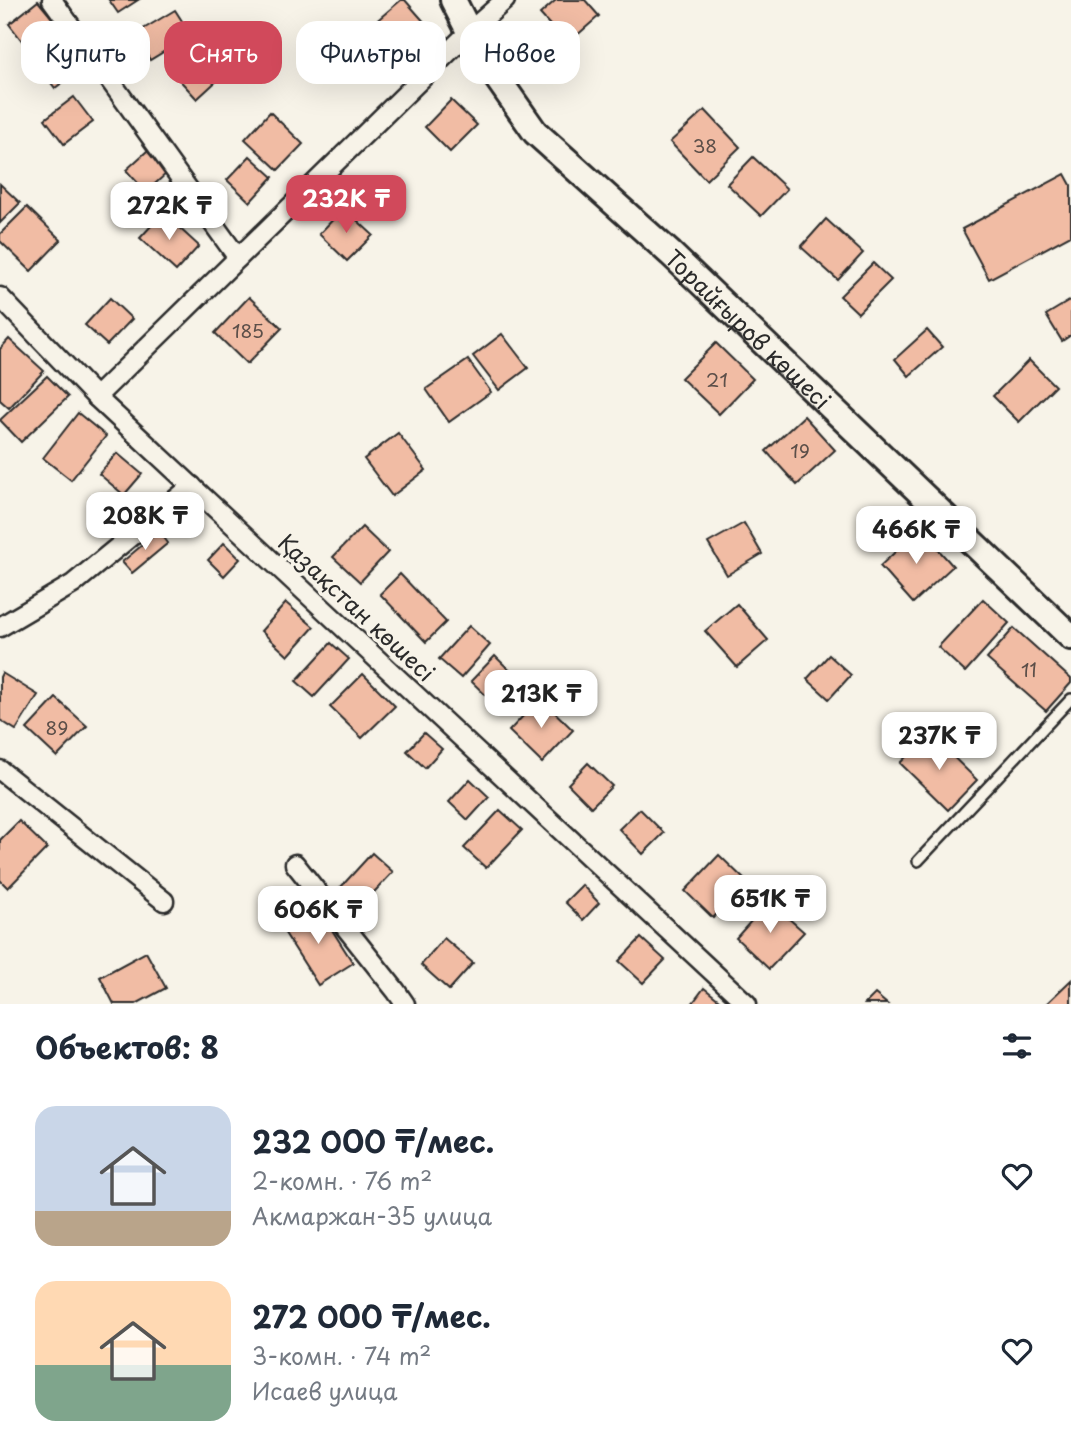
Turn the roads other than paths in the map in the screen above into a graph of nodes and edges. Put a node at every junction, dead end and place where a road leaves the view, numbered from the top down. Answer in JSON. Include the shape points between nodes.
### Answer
{"nodes":[{"id":1,"x":52,"y":0,"type":"edge"},
{"id":2,"x":453,"y":0,"type":"edge"},
{"id":3,"x":505,"y":0,"type":"edge"},
{"id":4,"x":464,"y":21,"type":"edge"},
{"id":5,"x":481,"y":21,"type":"edge"},
{"id":6,"x":460,"y":41,"type":"edge"},
{"id":7,"x":501,"y":84,"type":"edge"},
{"id":8,"x":239,"y":258,"type":"junction"},
{"id":9,"x":0,"y":297,"type":"edge"},
{"id":10,"x":96,"y":397,"type":"junction"},
{"id":11,"x":192,"y":486,"type":"junction"},
{"id":12,"x":0,"y":627,"type":"edge"},
{"id":13,"x":1071,"y":637,"type":"edge"},
{"id":14,"x":1071,"y":699,"type":"edge"},
{"id":15,"x":0,"y":770,"type":"edge"},
{"id":16,"x":918,"y":861,"type":"dead end"},
{"id":17,"x":295,"y":864,"type":"dead end"},
{"id":18,"x":164,"y":901,"type":"dead end"},
{"id":19,"x":405,"y":1004,"type":"edge"},
{"id":20,"x":747,"y":1004,"type":"edge"}],
"edges":[{"from":1,"to":8,"type":"street"},
{"from":2,"to":4,"type":"street","name":"Торайғыров көшесі"},
{"from":3,"to":5,"type":"street"},
{"from":6,"to":8,"type":"street"},
{"from":7,"to":13,"type":"street","name":"Торайғыров көшесі","via":[[535,132],[671,254]]},
{"from":8,"to":10,"type":"street"},
{"from":9,"to":10,"type":"street","name":"Қазақстан көшесі"},
{"from":10,"to":11,"type":"street","name":"Қазақстан көшесі"},
{"from":11,"to":12,"type":"street","via":[[73,584]]},
{"from":11,"to":20,"type":"street","name":"Қазақстан көшесі"},
{"from":14,"to":16,"type":"lane"},
{"from":15,"to":18,"type":"street"},
{"from":17,"to":19,"type":"street"}]}
